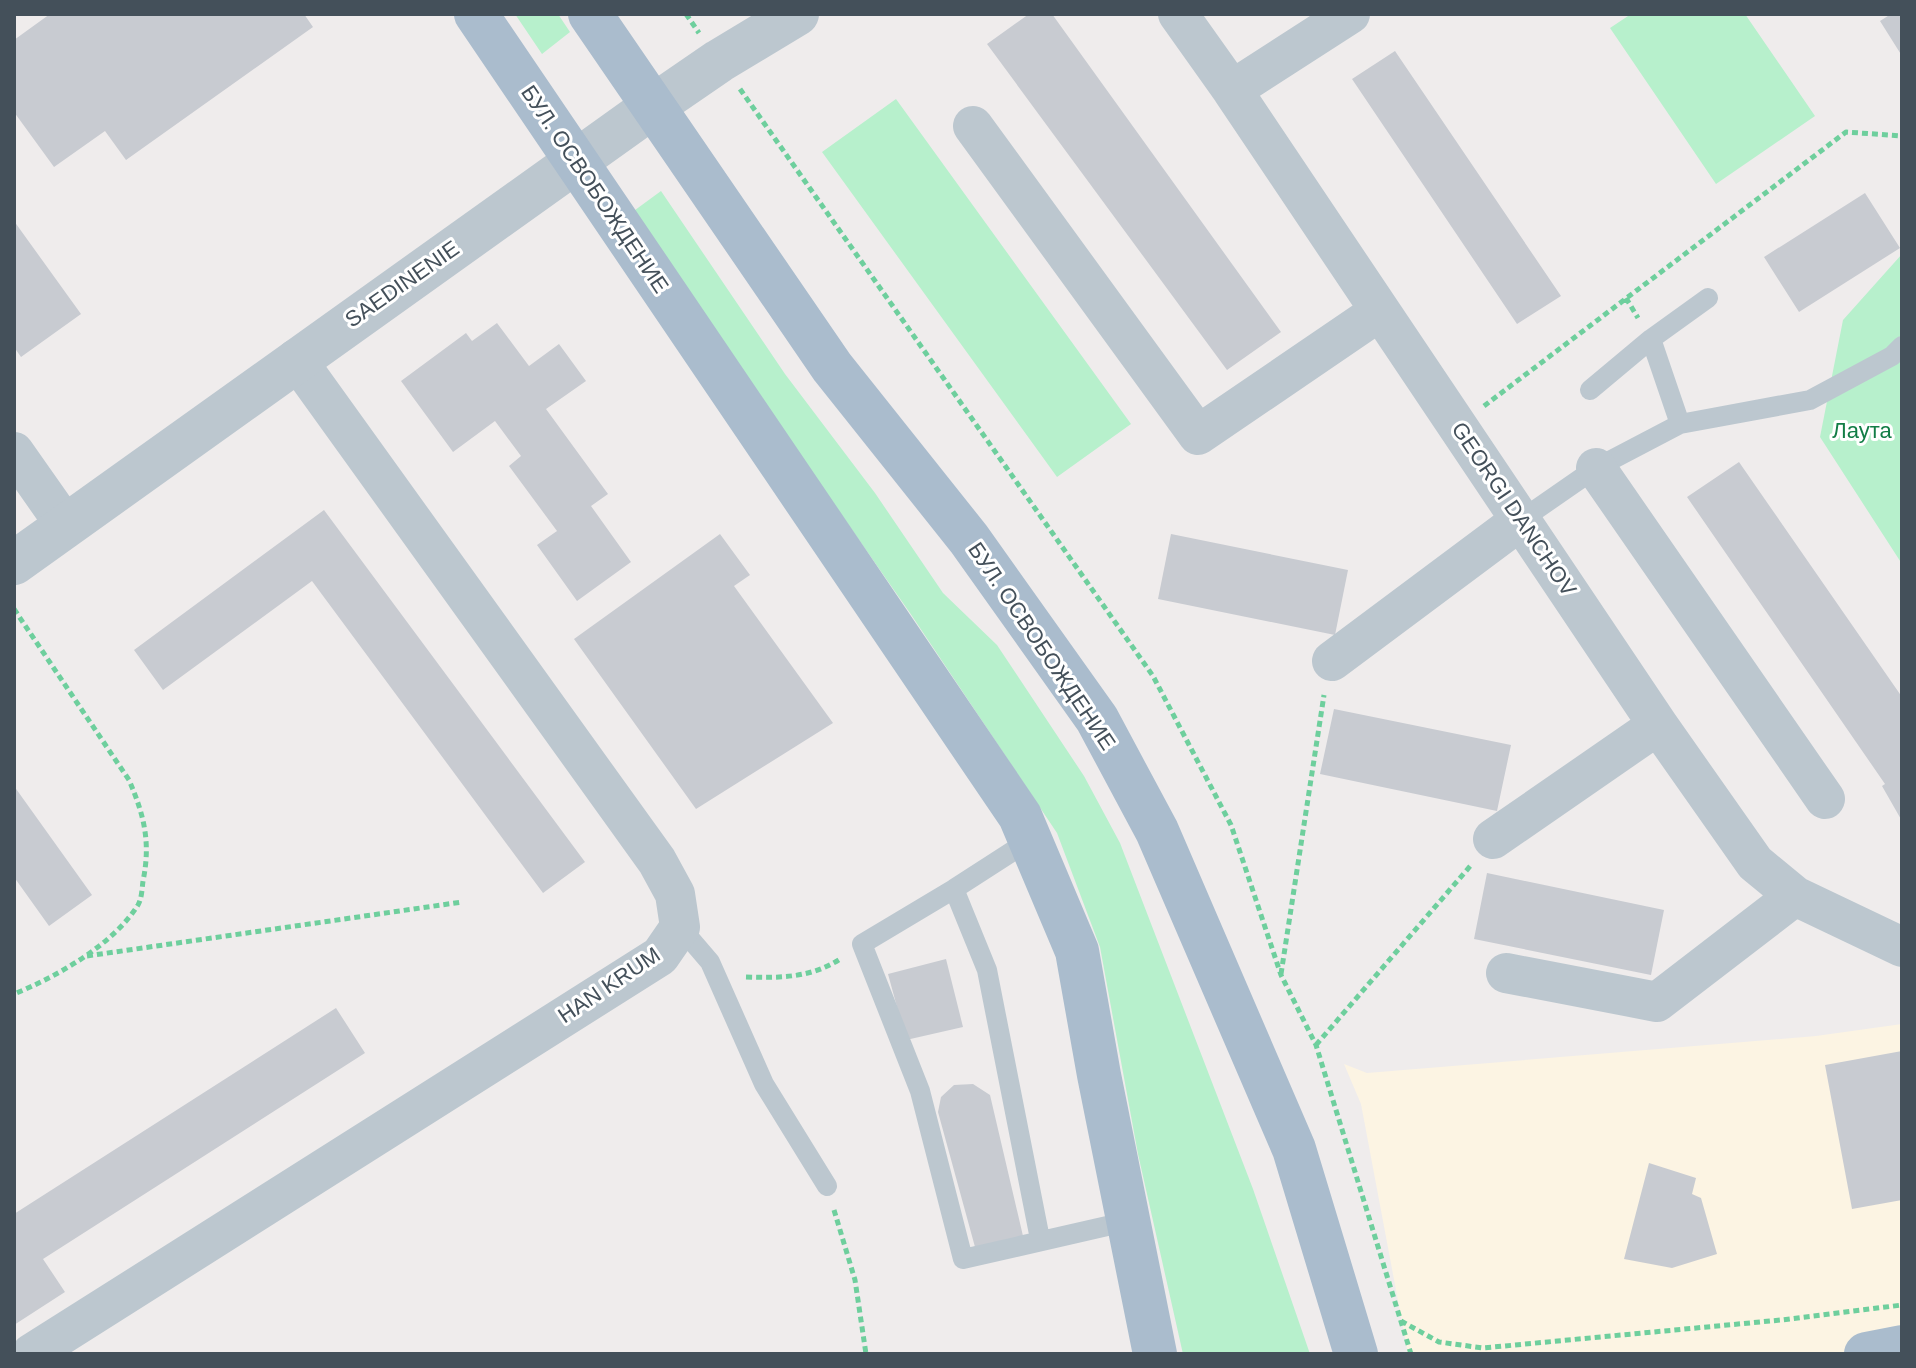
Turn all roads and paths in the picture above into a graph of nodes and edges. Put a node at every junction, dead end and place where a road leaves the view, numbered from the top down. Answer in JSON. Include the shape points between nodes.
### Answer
{"nodes":[{"id":1,"x":476,"y":14,"type":"edge"},
{"id":2,"x":590,"y":14,"type":"edge"},
{"id":3,"x":686,"y":14,"type":"edge"},
{"id":4,"x":797,"y":14,"type":"edge"},
{"id":5,"x":1178,"y":14,"type":"edge"},
{"id":6,"x":1325,"y":21,"type":"edge"},
{"id":7,"x":695,"y":27,"type":"dead end"},
{"id":8,"x":1232,"y":90,"type":"junction"},
{"id":9,"x":652,"y":107,"type":"junction"},
{"id":10,"x":973,"y":126,"type":"dead end"},
{"id":11,"x":1902,"y":136,"type":"edge"},
{"id":12,"x":577,"y":161,"type":"junction"},
{"id":13,"x":1708,"y":298,"type":"dead end"},
{"id":14,"x":1380,"y":311,"type":"junction"},
{"id":15,"x":1651,"y":339,"type":"junction"},
{"id":16,"x":1902,"y":346,"type":"edge"},
{"id":17,"x":296,"y":359,"type":"junction"},
{"id":18,"x":1590,"y":390,"type":"dead end"},
{"id":19,"x":1680,"y":424,"type":"junction"},
{"id":20,"x":1458,"y":426,"type":"junction"},
{"id":21,"x":14,"y":452,"type":"edge"},
{"id":22,"x":1596,"y":468,"type":"junction"},
{"id":23,"x":1521,"y":520,"type":"junction"},
{"id":24,"x":66,"y":526,"type":"junction"},
{"id":25,"x":14,"y":563,"type":"edge"},
{"id":26,"x":14,"y":609,"type":"edge"},
{"id":27,"x":1332,"y":661,"type":"joint"},
{"id":28,"x":1658,"y":725,"type":"junction"},
{"id":29,"x":1825,"y":799,"type":"dead end"},
{"id":30,"x":1493,"y":839,"type":"joint"},
{"id":31,"x":1030,"y":840,"type":"junction"},
{"id":32,"x":954,"y":889,"type":"junction"},
{"id":33,"x":1795,"y":896,"type":"junction"},
{"id":34,"x":462,"y":902,"type":"dead end"},
{"id":35,"x":680,"y":927,"type":"junction"},
{"id":36,"x":862,"y":944,"type":"junction"},
{"id":37,"x":1902,"y":947,"type":"edge"},
{"id":38,"x":87,"y":956,"type":"junction"},
{"id":39,"x":1506,"y":973,"type":"dead end"},
{"id":40,"x":1281,"y":975,"type":"dead end"},
{"id":41,"x":717,"y":976,"type":"junction"},
{"id":42,"x":14,"y":994,"type":"edge"},
{"id":43,"x":1316,"y":1045,"type":"dead end"},
{"id":44,"x":827,"y":1186,"type":"joint"},
{"id":45,"x":1129,"y":1221,"type":"junction"},
{"id":46,"x":1040,"y":1239,"type":"junction"},
{"id":47,"x":1902,"y":1305,"type":"edge"},
{"id":48,"x":1401,"y":1321,"type":"dead end"},
{"id":49,"x":1407,"y":1342,"type":"dead end"},
{"id":50,"x":1902,"y":1347,"type":"edge"},
{"id":51,"x":31,"y":1354,"type":"edge"},
{"id":52,"x":866,"y":1354,"type":"edge"},
{"id":53,"x":1155,"y":1354,"type":"edge"},
{"id":54,"x":1356,"y":1354,"type":"edge"},
{"id":55,"x":1411,"y":1354,"type":"edge"},
{"id":56,"x":1866,"y":1354,"type":"edge"}],
"edges":[{"from":1,"to":12,"type":"main road","name":"БУЛ. ОСВОБОЖДЕНИЕ"},
{"from":2,"to":9,"type":"main road","name":"БУЛ. ОСВОБОЖДЕНИЕ"},
{"from":3,"to":7,"type":"path"},
{"from":4,"to":9,"type":"street","name":"SAEDINENIE"},
{"from":5,"to":8,"type":"street","name":"GEORGI DANCHOV"},
{"from":6,"to":8,"type":"street"},
{"from":8,"to":14,"type":"street","name":"GEORGI DANCHOV"},
{"from":9,"to":12,"type":"street","name":"SAEDINENIE"},
{"from":9,"to":54,"type":"main road","name":"БУЛ. ОСВОБОЖДЕНИЕ","via":[[832,367],[969,539],[1097,719],[1157,831],[1294,1149]]},
{"from":10,"to":14,"type":"street","via":[[1198,435]]},
{"from":11,"to":20,"type":"path","via":[[1846,132]]},
{"from":12,"to":17,"type":"street","name":"SAEDINENIE"},
{"from":12,"to":31,"type":"main road","name":"БУЛ. ОСВОБОЖДЕНИЕ","via":[[1020,816]]},
{"from":13,"to":15,"type":"lane"},
{"from":14,"to":20,"type":"street","name":"GEORGI DANCHOV"},
{"from":15,"to":18,"type":"lane"},
{"from":15,"to":19,"type":"lane"},
{"from":16,"to":19,"type":"lane","via":[[1810,400]]},
{"from":17,"to":24,"type":"street","name":"SAEDINENIE"},
{"from":17,"to":35,"type":"street","via":[[657,861],[675,894]]},
{"from":19,"to":22,"type":"lane"},
{"from":20,"to":23,"type":"street","name":"GEORGI DANCHOV"},
{"from":21,"to":24,"type":"street"},
{"from":22,"to":23,"type":"lane"},
{"from":22,"to":29,"type":"street"},
{"from":23,"to":27,"type":"street"},
{"from":23,"to":28,"type":"street","name":"GEORGI DANCHOV"},
{"from":24,"to":25,"type":"street","name":"SAEDINENIE"},
{"from":26,"to":38,"type":"path","via":[[129,780],[142,811],[148,855],[139,903]]},
{"from":27,"to":40,"type":"path"},
{"from":28,"to":30,"type":"street"},
{"from":28,"to":33,"type":"street","name":"GEORGI DANCHOV","via":[[1755,863]]},
{"from":30,"to":43,"type":"path"},
{"from":31,"to":32,"type":"lane"},
{"from":31,"to":45,"type":"main road","name":"БУЛ. ОСВОБОЖДЕНИЕ","via":[[1077,951]]},
{"from":32,"to":36,"type":"lane"},
{"from":32,"to":46,"type":"lane","via":[[987,970]]},
{"from":33,"to":37,"type":"street","name":"GEORGI DANCHOV"},
{"from":33,"to":39,"type":"street","via":[[1657,1002]]},
{"from":34,"to":38,"type":"path"},
{"from":35,"to":41,"type":"lane"},
{"from":35,"to":51,"type":"street","name":"HAN KRUM","via":[[660,956]]},
{"from":36,"to":41,"type":"path","via":[[823,970],[780,978]]},
{"from":36,"to":46,"type":"lane","via":[[920,1091],[963,1259]]},
{"from":38,"to":42,"type":"path"},
{"from":41,"to":44,"type":"lane","via":[[764,1084]]},
{"from":44,"to":52,"type":"path","via":[[855,1280]]},
{"from":45,"to":46,"type":"lane"},
{"from":45,"to":53,"type":"main road","name":"БУЛ. ОСВОБОЖДЕНИЕ"},
{"from":47,"to":48,"type":"path","via":[[1483,1348],[1439,1342]]},
{"from":49,"to":55,"type":"path"},
{"from":50,"to":56,"type":"main road"}]}
